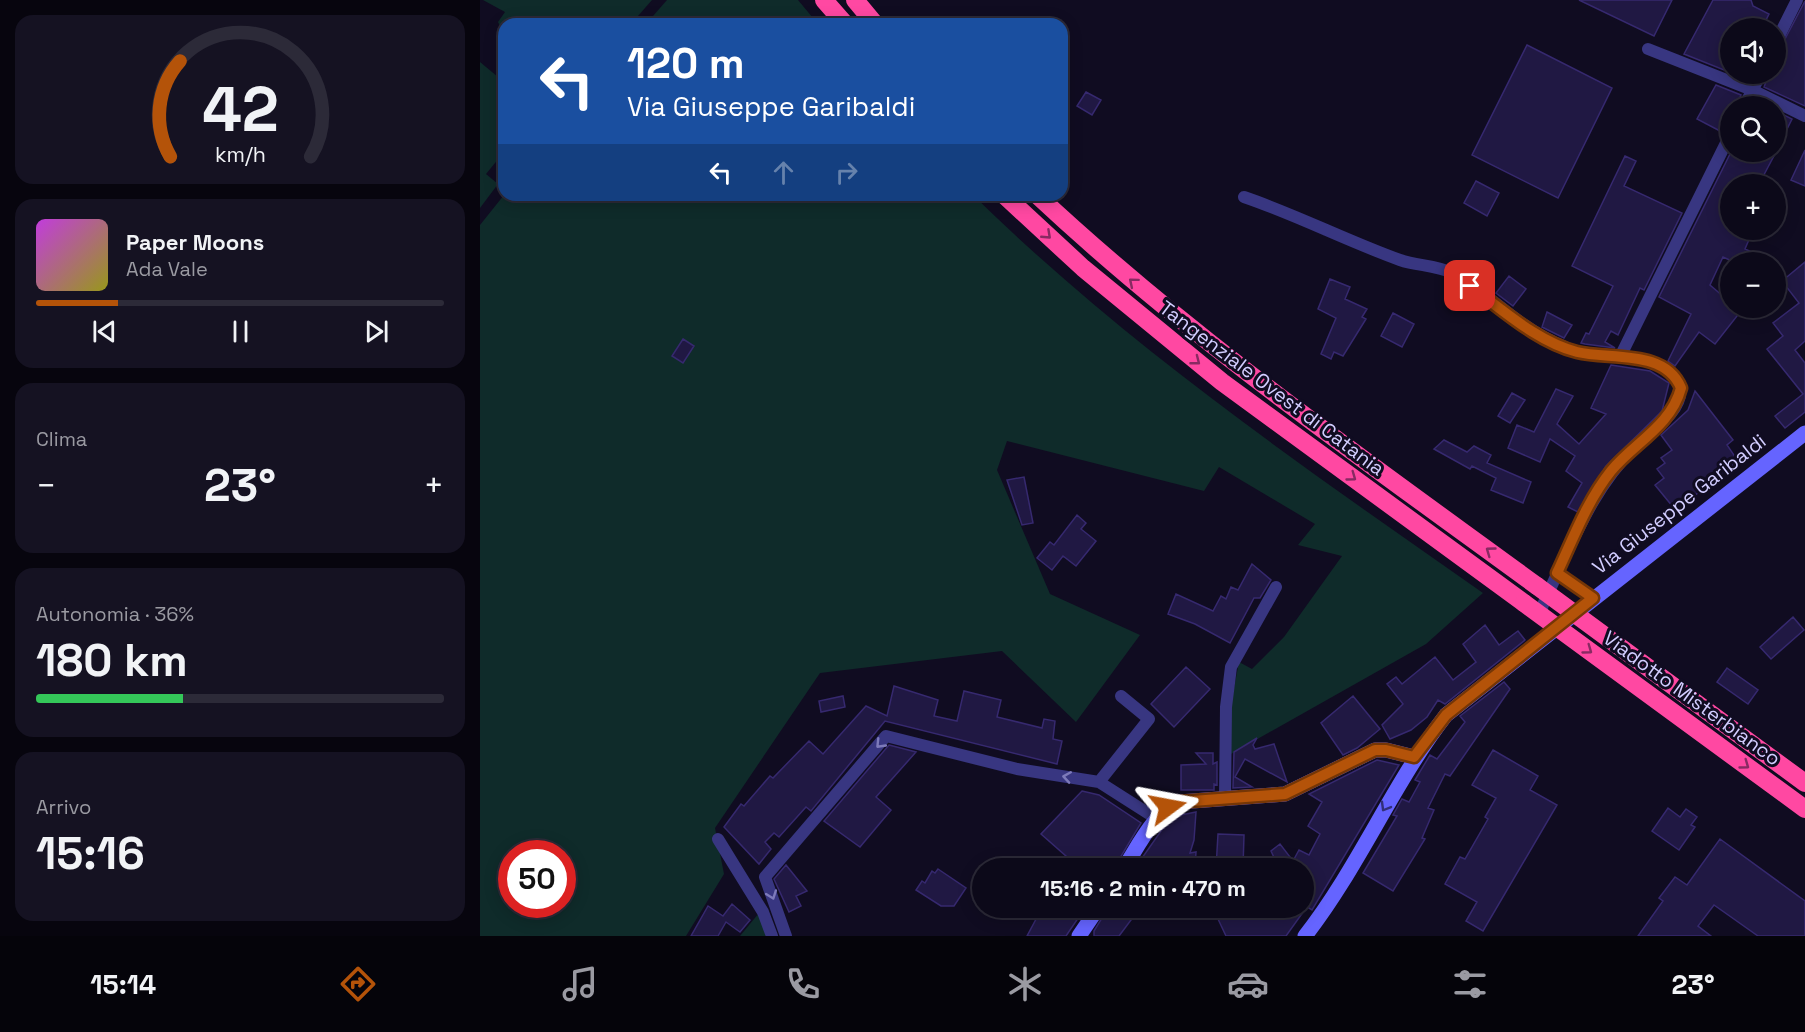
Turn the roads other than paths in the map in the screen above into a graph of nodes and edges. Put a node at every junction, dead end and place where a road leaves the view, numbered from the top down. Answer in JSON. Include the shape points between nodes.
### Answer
{"nodes":[{"id":1,"x":824,"y":0,"type":"edge"},
{"id":2,"x":855,"y":0,"type":"edge"},
{"id":3,"x":1797,"y":0,"type":"edge"},
{"id":4,"x":840,"y":18,"type":"edge"},
{"id":5,"x":870,"y":18,"type":"edge"},
{"id":6,"x":1786,"y":22,"type":"edge"},
{"id":7,"x":1648,"y":49,"type":"dead end"},
{"id":8,"x":1755,"y":84,"type":"edge"},
{"id":9,"x":1752,"y":90,"type":"junction"},
{"id":10,"x":1749,"y":96,"type":"edge"},
{"id":11,"x":1805,"y":116,"type":"edge"},
{"id":12,"x":1720,"y":155,"type":"edge"},
{"id":13,"x":1244,"y":197,"type":"dead end"},
{"id":14,"x":1010,"y":201,"type":"edge"},
{"id":15,"x":1043,"y":201,"type":"edge"},
{"id":16,"x":1620,"y":357,"type":"junction"},
{"id":17,"x":1805,"y":433,"type":"edge"},
{"id":18,"x":1557,"y":573,"type":"junction"},
{"id":19,"x":1537,"y":586,"type":"joint"},
{"id":20,"x":1276,"y":587,"type":"dead end"},
{"id":21,"x":1593,"y":598,"type":"junction"},
{"id":22,"x":1524,"y":603,"type":"joint"},
{"id":23,"x":1544,"y":637,"type":"junction"},
{"id":24,"x":1121,"y":696,"type":"dead end"},
{"id":25,"x":1414,"y":757,"type":"junction"},
{"id":26,"x":1099,"y":782,"type":"junction"},
{"id":27,"x":1805,"y":783,"type":"edge"},
{"id":28,"x":1226,"y":799,"type":"junction"},
{"id":29,"x":1805,"y":809,"type":"edge"},
{"id":30,"x":1156,"y":819,"type":"junction"},
{"id":31,"x":718,"y":839,"type":"dead end"},
{"id":32,"x":1131,"y":858,"type":"edge"},
{"id":33,"x":1091,"y":918,"type":"edge"},
{"id":34,"x":772,"y":936,"type":"edge"},
{"id":35,"x":786,"y":936,"type":"edge"},
{"id":36,"x":1079,"y":936,"type":"edge"},
{"id":37,"x":1305,"y":936,"type":"edge"}],
"edges":[{"from":1,"to":4,"type":"highway"},
{"from":2,"to":5,"type":"highway"},
{"from":3,"to":6,"type":"street"},
{"from":7,"to":9,"type":"street"},
{"from":8,"to":9,"type":"street"},
{"from":9,"to":10,"type":"street"},
{"from":9,"to":11,"type":"street"},
{"from":12,"to":16,"type":"street"},
{"from":13,"to":16,"type":"street","via":[[1400,260],[1452,273],[1543,337],[1576,352]]},
{"from":14,"to":22,"type":"highway","name":"Tangenziale Ovest di Catania","one_way":true,"via":[[1083,268],[1222,382]]},
{"from":19,"to":15,"type":"highway","name":"Tangenziale Ovest di Catania","one_way":true,"via":[[1234,364],[1098,252]]},
{"from":16,"to":18,"type":"street","via":[[1664,368],[1677,378],[1681,388],[1678,400],[1656,430],[1610,472],[1591,501]]},
{"from":17,"to":21,"type":"main road","name":"Via Giuseppe Garibaldi"},
{"from":18,"to":21,"type":"street"},
{"from":18,"to":23,"type":"street","via":[[1542,607]]},
{"from":19,"to":27,"type":"highway","name":"Viadotto Misterbianco","bridge":true},
{"from":20,"to":28,"type":"street","via":[[1231,667],[1226,707]]},
{"from":21,"to":23,"type":"main road","name":"Via Giuseppe Garibaldi"},
{"from":22,"to":29,"type":"highway","name":"Viadotto Misterbianco","one_way":true,"bridge":true},
{"from":23,"to":25,"type":"main road","name":"Via Giuseppe Garibaldi","via":[[1446,715]]},
{"from":24,"to":26,"type":"street","via":[[1149,719]]},
{"from":25,"to":28,"type":"main road","via":[[1375,750],[1285,794]]},
{"from":25,"to":37,"type":"main road","name":"Via Giuseppe Garibaldi","one_way":true},
{"from":26,"to":30,"type":"street"},
{"from":26,"to":35,"type":"street","one_way":true,"via":[[1017,769],[886,736],[765,877]]},
{"from":28,"to":30,"type":"main road","via":[[1179,802]]},
{"from":30,"to":32,"type":"main road"},
{"from":31,"to":34,"type":"street","via":[[764,912]]},
{"from":33,"to":36,"type":"main road"}]}
